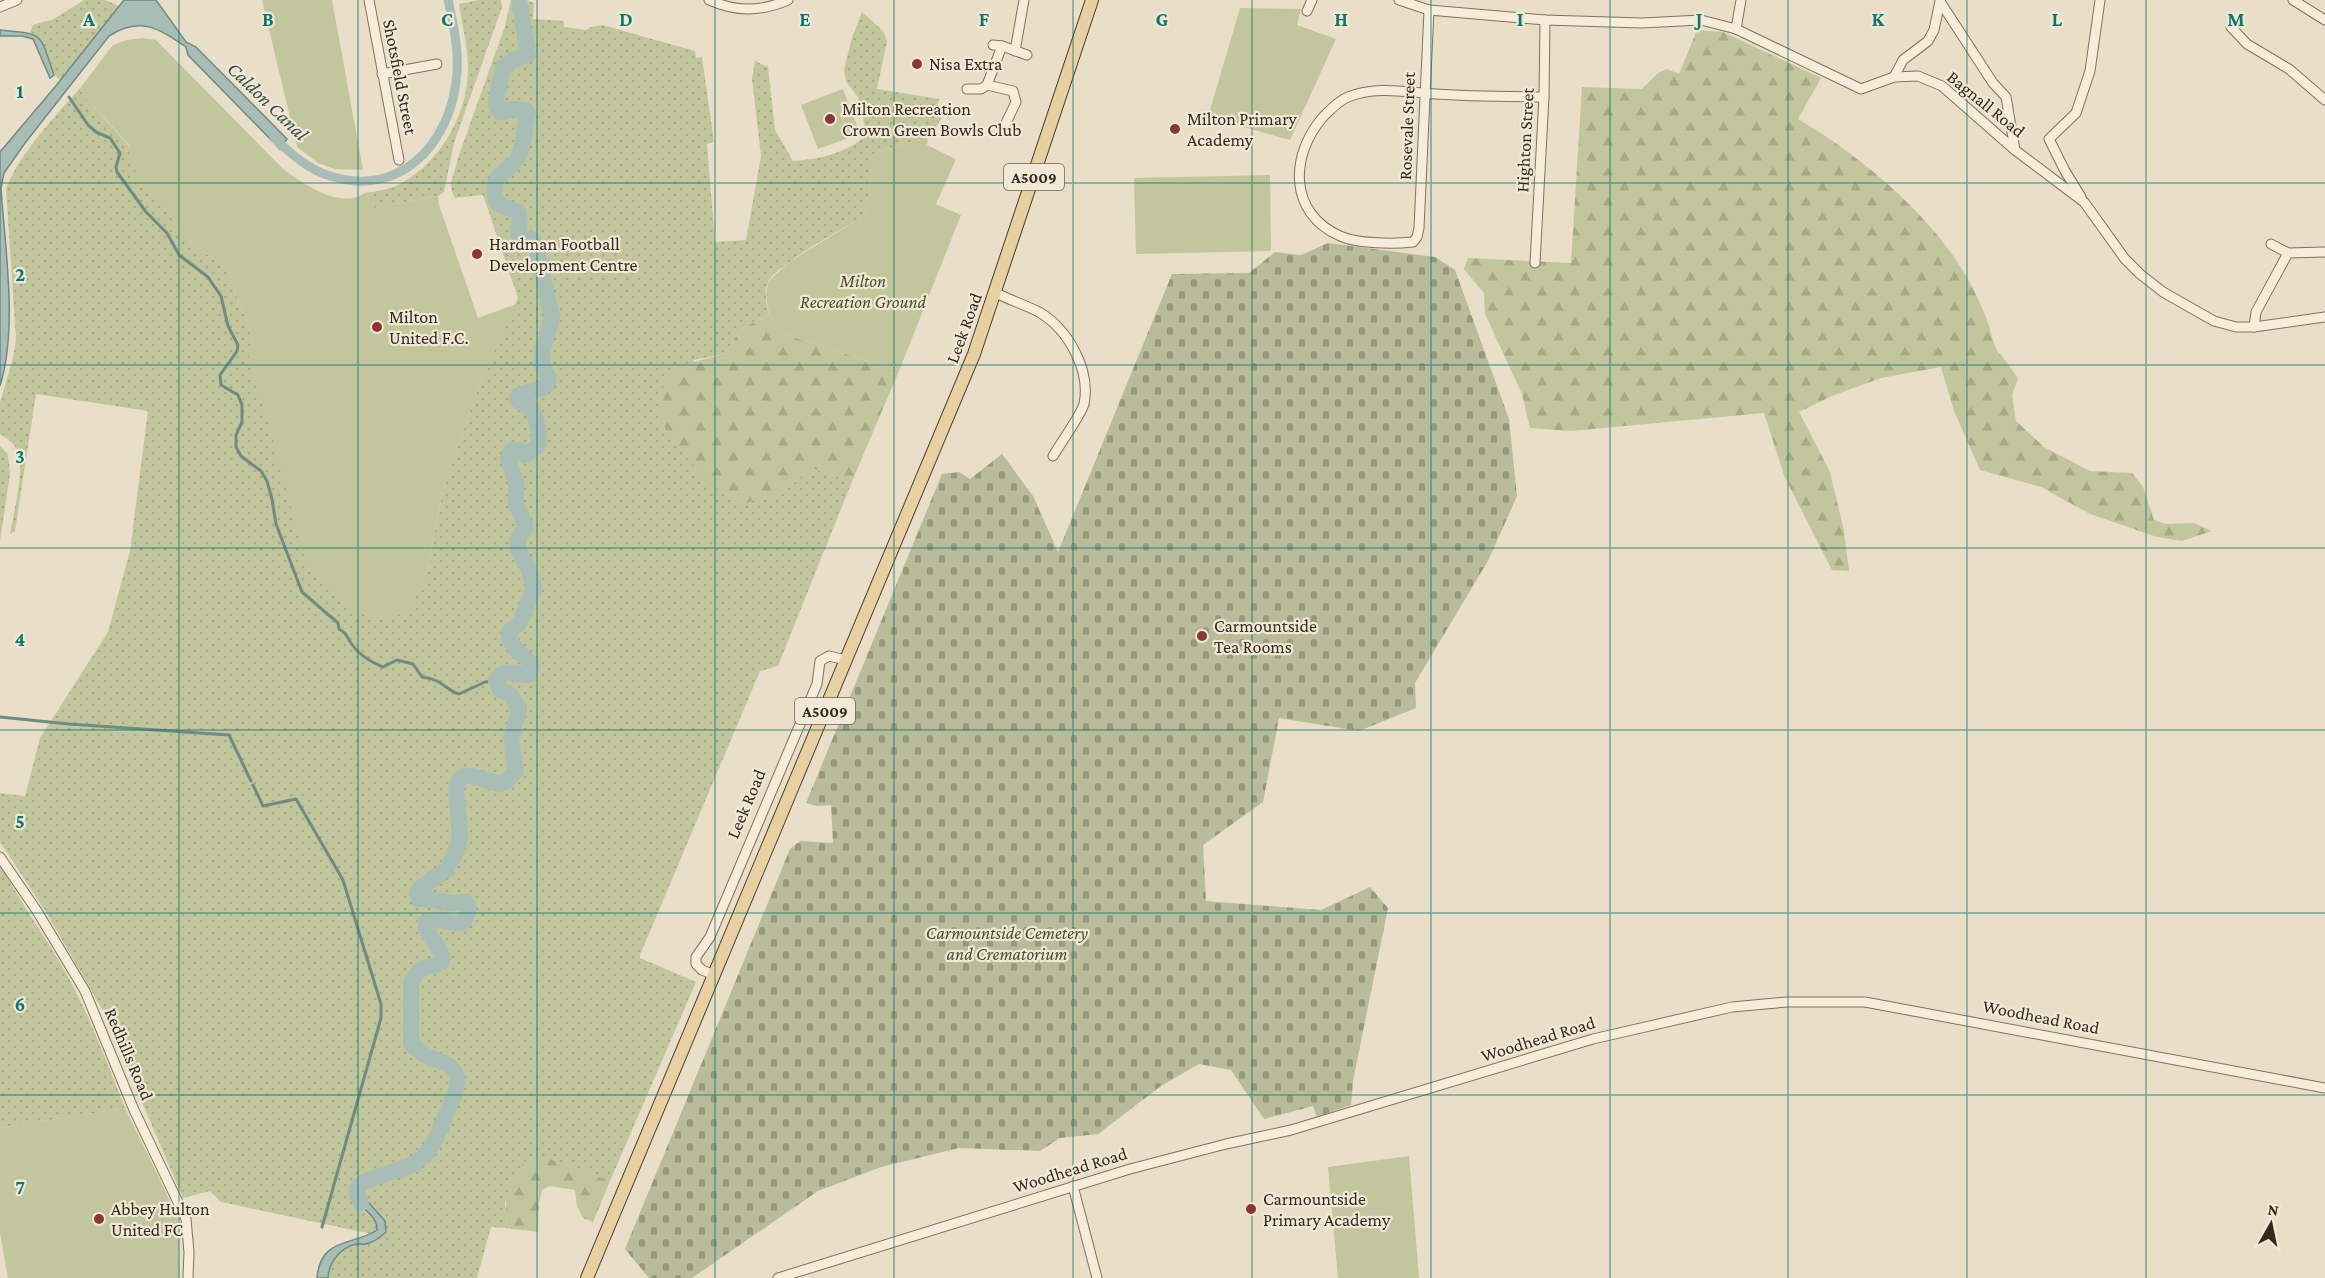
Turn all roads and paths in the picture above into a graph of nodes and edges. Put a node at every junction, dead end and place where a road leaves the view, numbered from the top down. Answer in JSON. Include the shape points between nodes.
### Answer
{"nodes":[{"id":1,"x":17,"y":0,"type":"edge"},
{"id":2,"x":369,"y":0,"type":"edge"},
{"id":3,"x":709,"y":0,"type":"edge"},
{"id":4,"x":788,"y":0,"type":"edge"},
{"id":5,"x":1024,"y":0,"type":"edge"},
{"id":6,"x":1092,"y":0,"type":"edge"},
{"id":7,"x":1312,"y":0,"type":"edge"},
{"id":8,"x":1399,"y":0,"type":"edge"},
{"id":9,"x":1741,"y":0,"type":"edge"},
{"id":10,"x":2100,"y":0,"type":"edge"},
{"id":11,"x":2293,"y":0,"type":"edge"},
{"id":12,"x":1940,"y":2,"type":"edge"},
{"id":13,"x":0,"y":7,"type":"edge"},
{"id":14,"x":1429,"y":10,"type":"junction"},
{"id":15,"x":1307,"y":11,"type":"dead end"},
{"id":16,"x":1545,"y":20,"type":"junction"},
{"id":17,"x":2325,"y":20,"type":"edge"},
{"id":18,"x":2231,"y":27,"type":"dead end"},
{"id":19,"x":1736,"y":29,"type":"junction"},
{"id":20,"x":1015,"y":51,"type":"junction"},
{"id":21,"x":1027,"y":55,"type":"dead end"},
{"id":22,"x":437,"y":64,"type":"dead end"},
{"id":23,"x":382,"y":74,"type":"junction"},
{"id":24,"x":1894,"y":77,"type":"junction"},
{"id":25,"x":987,"y":85,"type":"junction"},
{"id":26,"x":967,"y":89,"type":"dead end"},
{"id":27,"x":1424,"y":93,"type":"junction"},
{"id":28,"x":2323,"y":94,"type":"edge"},
{"id":29,"x":1544,"y":97,"type":"junction"},
{"id":30,"x":1005,"y":124,"type":"dead end"},
{"id":31,"x":2015,"y":150,"type":"junction"},
{"id":32,"x":399,"y":160,"type":"dead end"},
{"id":33,"x":2084,"y":202,"type":"junction"},
{"id":34,"x":2271,"y":244,"type":"dead end"},
{"id":35,"x":2325,"y":252,"type":"edge"},
{"id":36,"x":2288,"y":253,"type":"junction"},
{"id":37,"x":1535,"y":263,"type":"dead end"},
{"id":38,"x":996,"y":293,"type":"junction"},
{"id":39,"x":2325,"y":317,"type":"edge"},
{"id":40,"x":2254,"y":327,"type":"junction"},
{"id":41,"x":1053,"y":456,"type":"dead end"},
{"id":42,"x":846,"y":660,"type":"junction"},
{"id":43,"x":0,"y":857,"type":"edge"},
{"id":44,"x":714,"y":975,"type":"junction"},
{"id":45,"x":2325,"y":1088,"type":"edge"},
{"id":46,"x":1073,"y":1186,"type":"junction"},
{"id":47,"x":810,"y":1273,"type":"edge"},
{"id":48,"x":188,"y":1278,"type":"edge"},
{"id":49,"x":587,"y":1278,"type":"edge"},
{"id":50,"x":778,"y":1278,"type":"edge"},
{"id":51,"x":1097,"y":1278,"type":"edge"}],
"edges":[{"from":1,"to":13,"type":"street"},
{"from":2,"to":23,"type":"street","name":"Shotsfield Street"},
{"from":3,"to":4,"type":"street","via":[[747,10]]},
{"from":5,"to":20,"type":"street"},
{"from":6,"to":38,"type":"main road","name":"Leek Road","number":"A5009"},
{"from":7,"to":15,"type":"street"},
{"from":8,"to":14,"type":"street","name":"Bagnall Road"},
{"from":9,"to":19,"type":"street"},
{"from":10,"to":33,"type":"street","via":[[2090,71],[2076,113],[2049,139]]},
{"from":11,"to":17,"type":"street"},
{"from":12,"to":24,"type":"street","via":[[1929,42],[1904,60]]},
{"from":12,"to":31,"type":"street","via":[[2006,97]]},
{"from":14,"to":16,"type":"street","name":"Bagnall Road"},
{"from":14,"to":27,"type":"street","name":"Rosevale Street"},
{"from":16,"to":19,"type":"street","name":"Bagnall Road","via":[[1701,20]]},
{"from":16,"to":29,"type":"street","name":"Highton Street"},
{"from":18,"to":28,"type":"street","via":[[2247,44]]},
{"from":19,"to":24,"type":"street","name":"Bagnall Road","via":[[1862,89]]},
{"from":20,"to":21,"type":"street"},
{"from":20,"to":25,"type":"street","via":[[998,45]]},
{"from":22,"to":23,"type":"street"},
{"from":23,"to":32,"type":"street","name":"Shotsfield Street"},
{"from":24,"to":31,"type":"street","name":"Bagnall Road","via":[[1918,76],[1942,86]]},
{"from":25,"to":26,"type":"street"},
{"from":25,"to":30,"type":"street","via":[[1013,91],[1016,102]]},
{"from":27,"to":27,"type":"street","name":"Rosevale Street","via":[[1418,237],[1413,242],[1356,240],[1329,230],[1314,216],[1299,190],[1300,163],[1313,129],[1345,98],[1393,89]]},
{"from":27,"to":29,"type":"street"},
{"from":29,"to":37,"type":"street","name":"Highton Street"},
{"from":31,"to":33,"type":"street","name":"Bagnall Road"},
{"from":33,"to":40,"type":"street","name":"Bagnall Road","via":[[2125,259],[2163,292],[2214,321]]},
{"from":34,"to":36,"type":"street"},
{"from":35,"to":36,"type":"street"},
{"from":36,"to":40,"type":"street","via":[[2256,312]]},
{"from":38,"to":41,"type":"street","via":[[1040,313],[1057,326],[1082,363],[1084,405]]},
{"from":38,"to":42,"type":"main road","name":"Leek Road","number":"A5009","via":[[955,402]]},
{"from":39,"to":40,"type":"street","name":"Bagnall Road"},
{"from":42,"to":44,"type":"main road","name":"Leek Road","number":"A5009"},
{"from":42,"to":44,"type":"street","name":"Leek Road","via":[[829,656],[820,661],[816,684],[710,937],[696,957],[696,964]]},
{"from":43,"to":48,"type":"street","name":"Redhills Road","via":[[85,992],[134,1110],[186,1219]]},
{"from":44,"to":49,"type":"main road","name":"Leek Road","number":"A5009"},
{"from":45,"to":46,"type":"street","name":"Woodhead Road","via":[[1865,1002],[1787,1002],[1732,1007],[1593,1039],[1291,1130],[1216,1146]]},
{"from":46,"to":47,"type":"street","name":"Woodhead Road"},
{"from":46,"to":51,"type":"street"},
{"from":47,"to":50,"type":"street","name":"Woodhead Road"}]}
